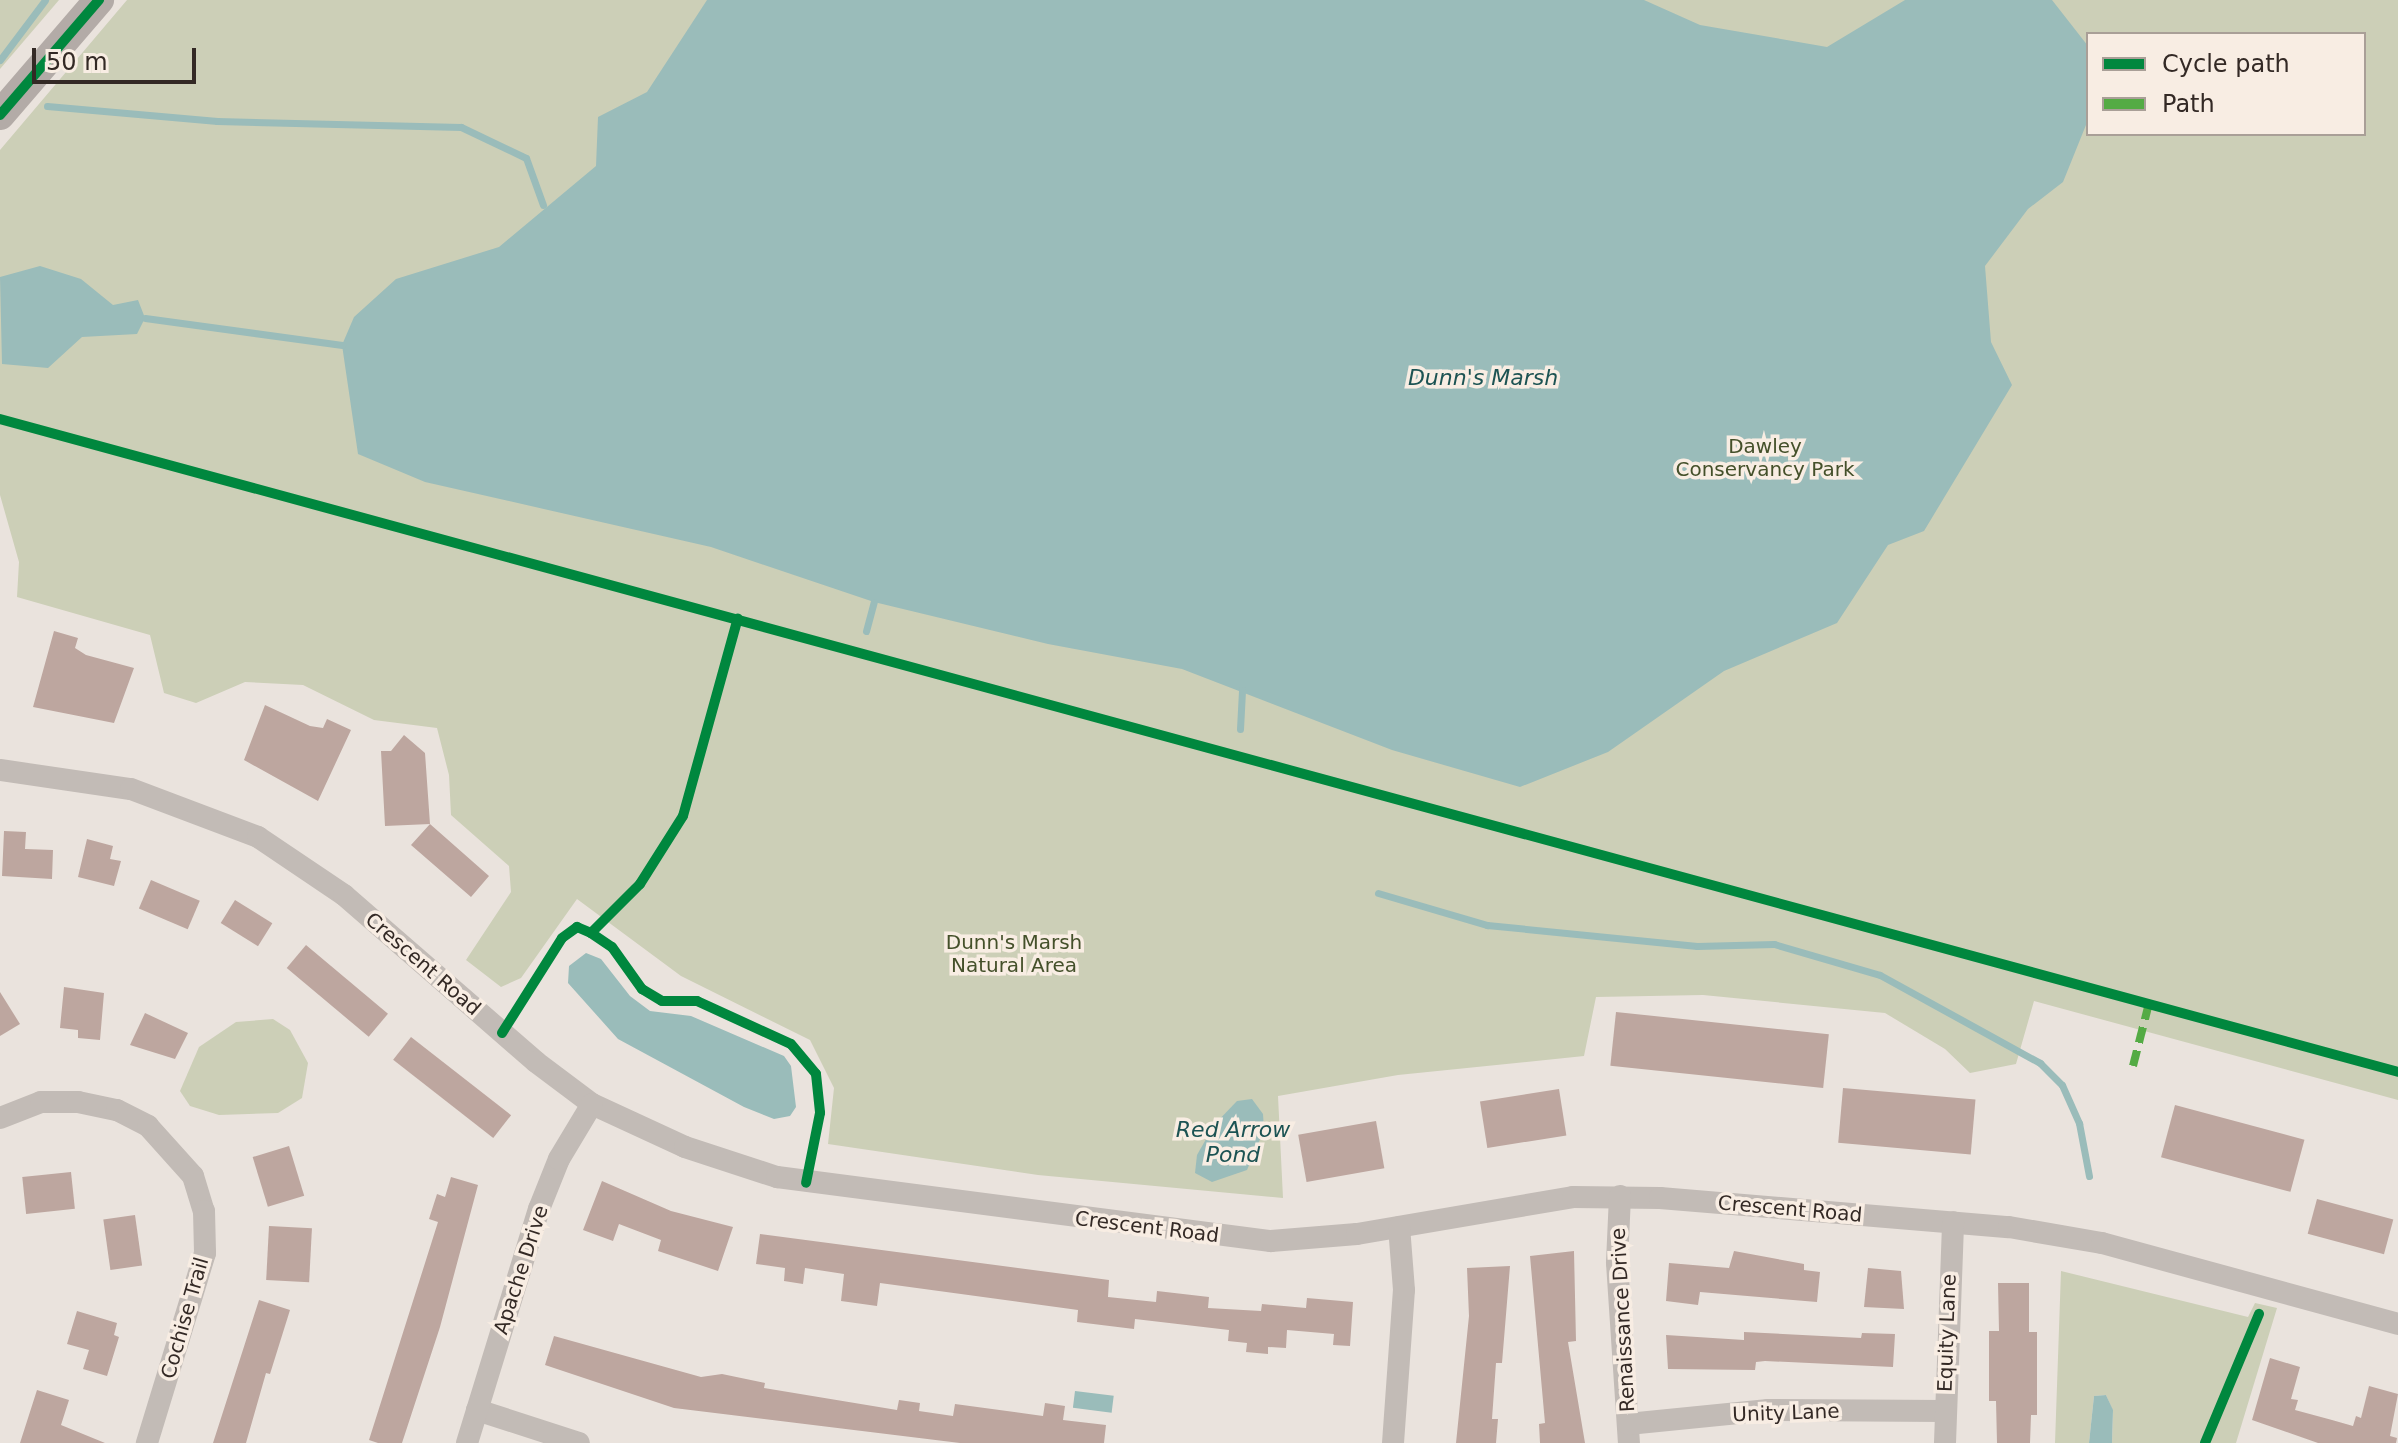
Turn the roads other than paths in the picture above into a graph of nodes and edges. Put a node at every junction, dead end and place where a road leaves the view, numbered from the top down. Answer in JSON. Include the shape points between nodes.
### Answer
{"nodes":[{"id":1,"x":99,"y":0,"type":"edge"},
{"id":2,"x":0,"y":115,"type":"edge"},
{"id":3,"x":0,"y":770,"type":"edge"},
{"id":4,"x":592,"y":1104,"type":"junction"},
{"id":5,"x":0,"y":1118,"type":"edge"},
{"id":6,"x":1620,"y":1196,"type":"junction"},
{"id":7,"x":1953,"y":1222,"type":"junction"},
{"id":8,"x":1399,"y":1227,"type":"junction"},
{"id":9,"x":2398,"y":1324,"type":"edge"},
{"id":10,"x":477,"y":1410,"type":"junction"},
{"id":11,"x":1945,"y":1411,"type":"junction"},
{"id":12,"x":1628,"y":1434,"type":"edge"},
{"id":13,"x":147,"y":1443,"type":"edge"},
{"id":14,"x":467,"y":1443,"type":"edge"},
{"id":15,"x":579,"y":1443,"type":"edge"},
{"id":16,"x":1393,"y":1443,"type":"edge"},
{"id":17,"x":1945,"y":1443,"type":"edge"}],
"edges":[{"from":1,"to":2,"type":"street"},
{"from":3,"to":4,"type":"street","name":"Crescent Road","via":[[131,789],[222,819],[266,842],[344,895]]},
{"from":4,"to":8,"type":"street","name":"Crescent Road","via":[[685,1147],[806,1183],[1271,1241]]},
{"from":4,"to":10,"type":"street","name":"Apache Drive","via":[[559,1159],[539,1209]]},
{"from":5,"to":13,"type":"street","name":"Cochise Trail","via":[[41,1102],[117,1110],[148,1126],[193,1176],[204,1211],[205,1253]]},
{"from":6,"to":7,"type":"street","name":"Crescent Road"},
{"from":6,"to":8,"type":"street","name":"Crescent Road","via":[[1573,1197]]},
{"from":6,"to":12,"type":"street","name":"Renaissance Drive","via":[[1617,1263]]},
{"from":7,"to":9,"type":"street","name":"Crescent Road","via":[[2079,1238]]},
{"from":7,"to":11,"type":"street","name":"Equity Lane"},
{"from":8,"to":16,"type":"street","via":[[1404,1290]]},
{"from":10,"to":14,"type":"street","name":"Apache Drive"},
{"from":10,"to":15,"type":"street"},
{"from":11,"to":12,"type":"street","name":"Unity Lane","via":[[1768,1410]]},
{"from":11,"to":17,"type":"street","name":"Equity Lane"}]}
